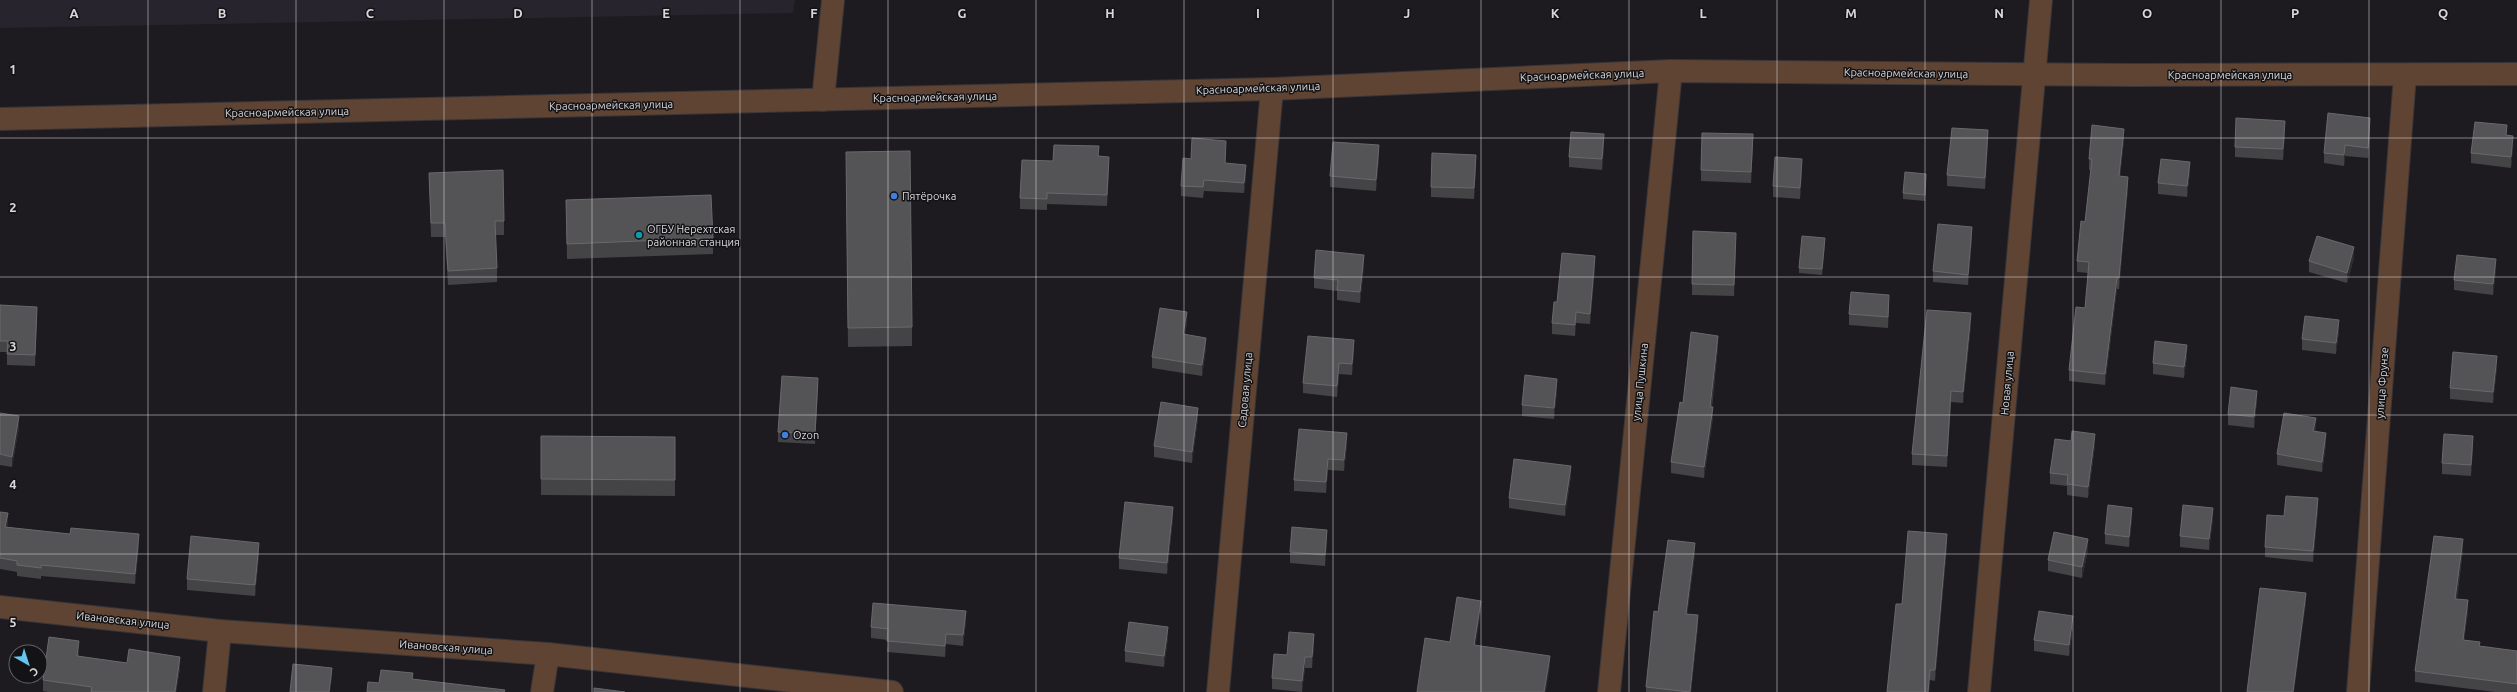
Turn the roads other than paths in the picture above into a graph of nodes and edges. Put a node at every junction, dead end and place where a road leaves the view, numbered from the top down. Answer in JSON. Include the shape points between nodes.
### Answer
{"nodes":[{"id":1,"x":832,"y":0,"type":"edge"},
{"id":2,"x":2042,"y":0,"type":"edge"},
{"id":3,"x":1671,"y":71,"type":"junction"},
{"id":4,"x":2034,"y":74,"type":"junction"},
{"id":5,"x":2405,"y":74,"type":"junction"},
{"id":6,"x":2517,"y":74,"type":"edge"},
{"id":7,"x":1272,"y":89,"type":"junction"},
{"id":8,"x":822,"y":100,"type":"junction"},
{"id":9,"x":0,"y":119,"type":"edge"},
{"id":10,"x":0,"y":607,"type":"edge"},
{"id":11,"x":220,"y":631,"type":"junction"},
{"id":12,"x":548,"y":654,"type":"junction"},
{"id":13,"x":214,"y":692,"type":"edge"},
{"id":14,"x":542,"y":692,"type":"edge"},
{"id":15,"x":885,"y":692,"type":"edge"},
{"id":16,"x":1218,"y":692,"type":"edge"},
{"id":17,"x":1609,"y":692,"type":"edge"},
{"id":18,"x":1979,"y":692,"type":"edge"},
{"id":19,"x":2358,"y":692,"type":"edge"}],
"edges":[{"from":1,"to":8,"type":"street"},
{"from":2,"to":4,"type":"street","name":"Новая улица"},
{"from":3,"to":4,"type":"street","name":"Красноармейская улица"},
{"from":3,"to":7,"type":"street","name":"Красноармейская улица"},
{"from":3,"to":17,"type":"street","name":"улица Пушкина"},
{"from":4,"to":5,"type":"street","name":"Красноармейская улица"},
{"from":4,"to":18,"type":"street","name":"Новая улица"},
{"from":5,"to":6,"type":"street","name":"Красноармейская улица"},
{"from":5,"to":19,"type":"street","name":"улица Фрунзе"},
{"from":7,"to":8,"type":"street","name":"Красноармейская улица"},
{"from":7,"to":16,"type":"street","name":"Садовая улица"},
{"from":8,"to":9,"type":"street","name":"Красноармейская улица"},
{"from":10,"to":11,"type":"street","name":"Ивановская улица"},
{"from":11,"to":12,"type":"street","name":"Ивановская улица"},
{"from":11,"to":13,"type":"street"},
{"from":12,"to":14,"type":"street"},
{"from":12,"to":15,"type":"street","name":"Ивановская улица"}]}
